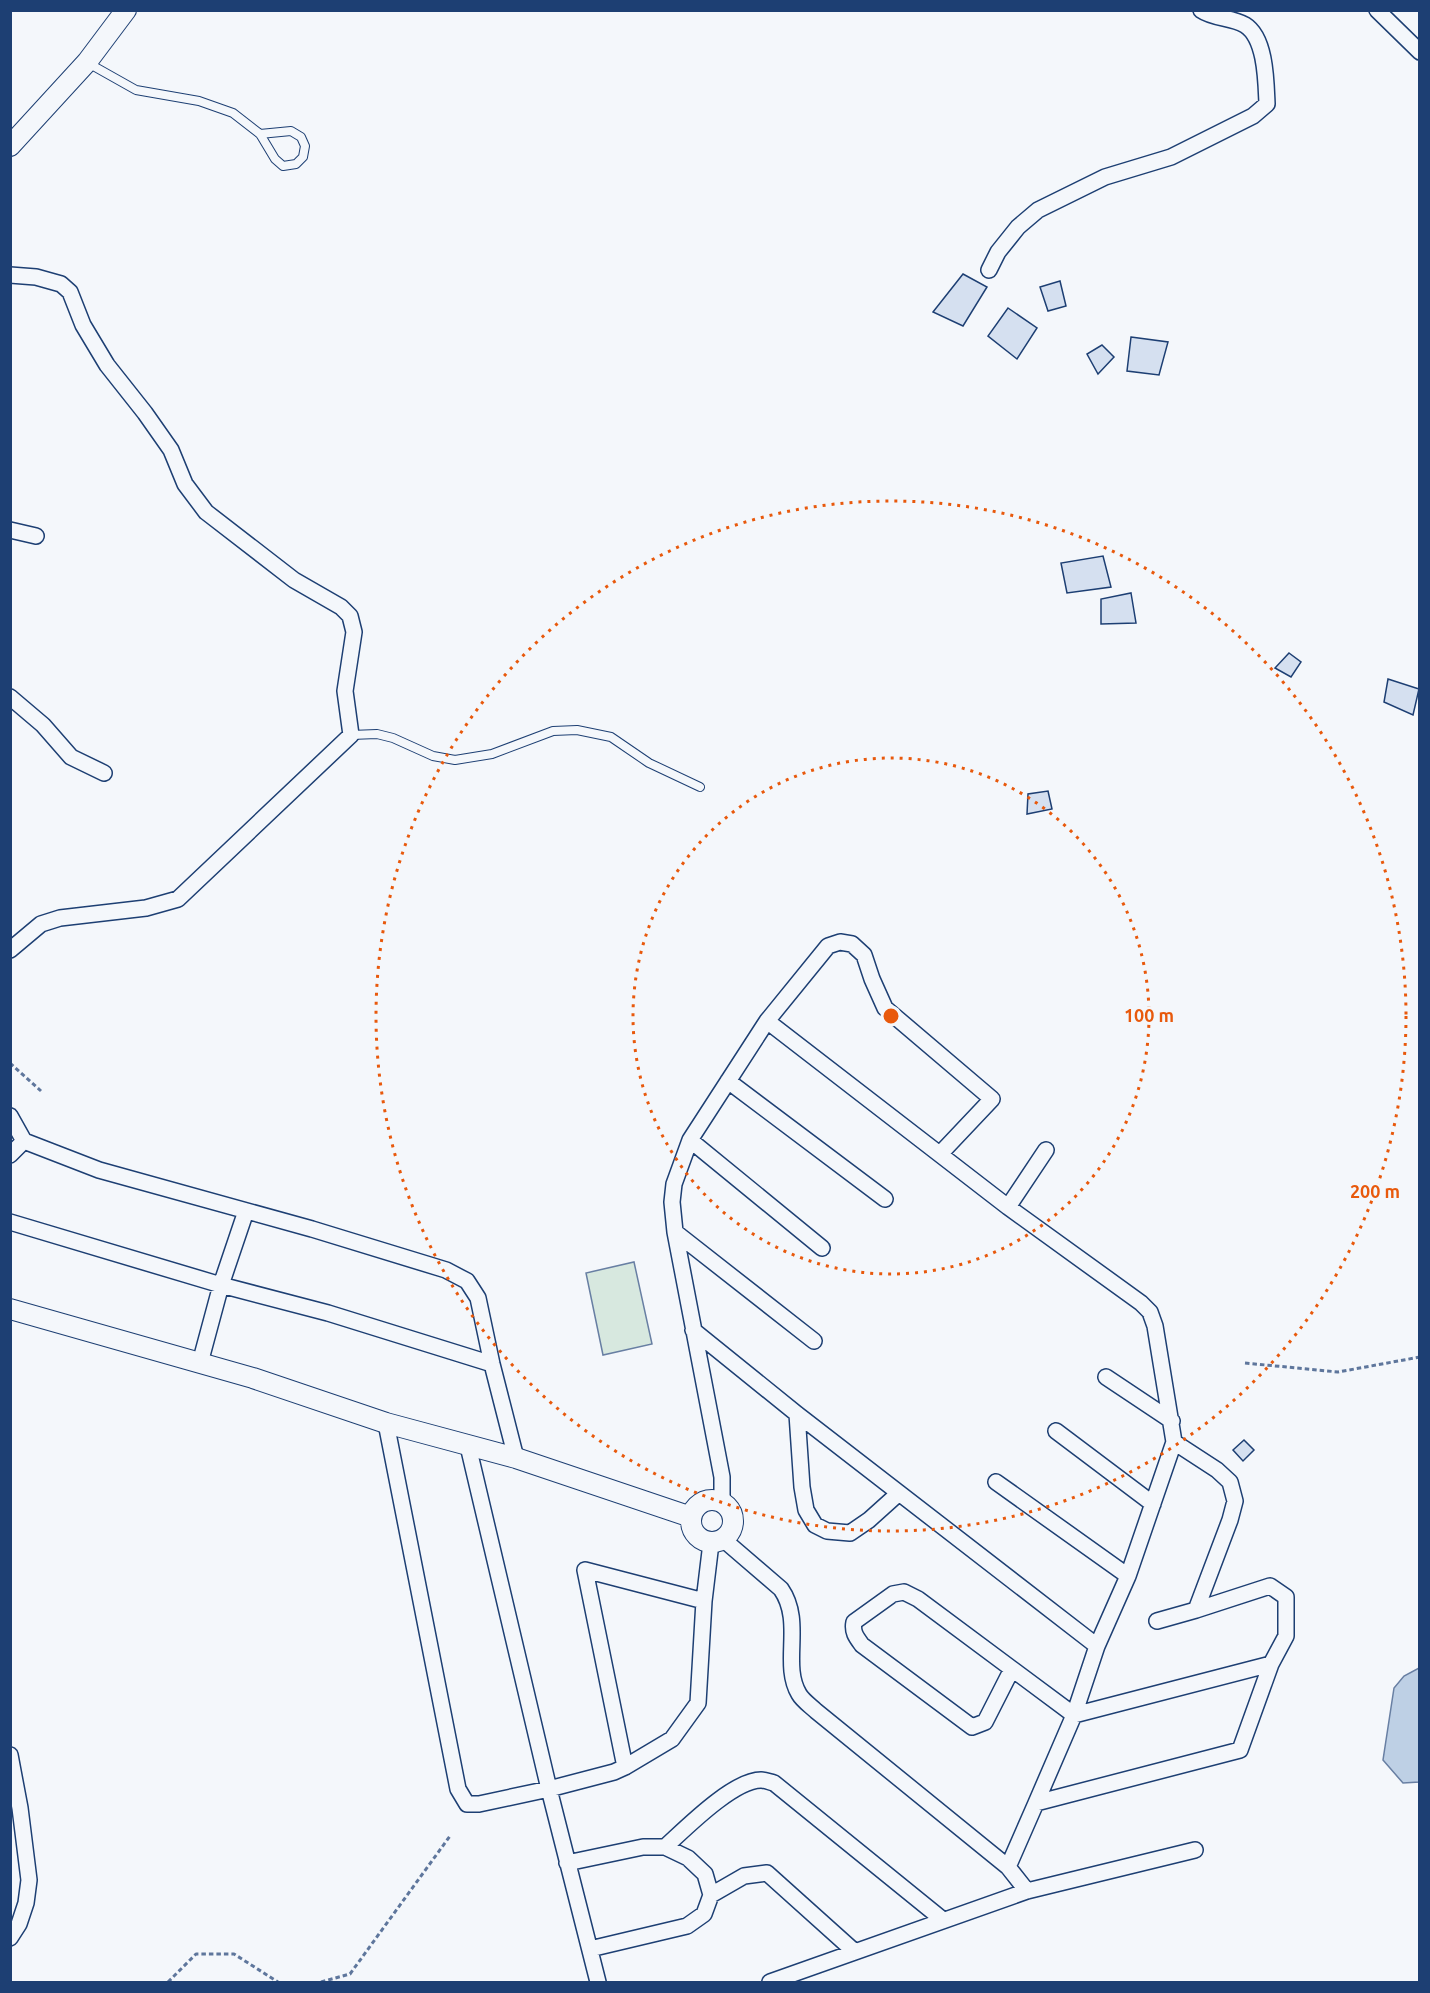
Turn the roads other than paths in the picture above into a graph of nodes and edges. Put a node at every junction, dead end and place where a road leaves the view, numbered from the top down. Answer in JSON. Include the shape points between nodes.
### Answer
{"nodes":[{"id":1,"x":126,"y":10,"type":"edge"},
{"id":2,"x":1201,"y":10,"type":"edge"},
{"id":3,"x":1377,"y":10,"type":"edge"},
{"id":4,"x":1419,"y":52,"type":"edge"},
{"id":5,"x":87,"y":62,"type":"junction"},
{"id":6,"x":260,"y":134,"type":"junction"},
{"id":7,"x":10,"y":146,"type":"edge"},
{"id":8,"x":989,"y":270,"type":"dead end"},
{"id":9,"x":10,"y":275,"type":"edge"},
{"id":10,"x":10,"y":530,"type":"edge"},
{"id":11,"x":36,"y":536,"type":"dead end"},
{"id":12,"x":10,"y":698,"type":"edge"},
{"id":13,"x":351,"y":735,"type":"junction"},
{"id":14,"x":105,"y":773,"type":"dead end"},
{"id":15,"x":700,"y":787,"type":"dead end"},
{"id":16,"x":10,"y":950,"type":"edge"},
{"id":17,"x":767,"y":1021,"type":"junction"},
{"id":18,"x":728,"y":1081,"type":"junction"},
{"id":19,"x":10,"y":1116,"type":"edge"},
{"id":20,"x":690,"y":1140,"type":"junction"},
{"id":21,"x":24,"y":1141,"type":"junction"},
{"id":22,"x":1046,"y":1150,"type":"dead end"},
{"id":23,"x":940,"y":1154,"type":"junction"},
{"id":24,"x":10,"y":1155,"type":"edge"},
{"id":25,"x":885,"y":1199,"type":"dead end"},
{"id":26,"x":1008,"y":1207,"type":"junction"},
{"id":27,"x":246,"y":1211,"type":"junction"},
{"id":28,"x":10,"y":1222,"type":"edge"},
{"id":29,"x":675,"y":1232,"type":"junction"},
{"id":30,"x":822,"y":1248,"type":"dead end"},
{"id":31,"x":221,"y":1285,"type":"junction"},
{"id":32,"x":10,"y":1309,"type":"edge"},
{"id":33,"x":693,"y":1330,"type":"junction"},
{"id":34,"x":814,"y":1341,"type":"dead end"},
{"id":35,"x":200,"y":1363,"type":"junction"},
{"id":36,"x":492,"y":1364,"type":"junction"},
{"id":37,"x":1106,"y":1377,"type":"dead end"},
{"id":38,"x":797,"y":1414,"type":"junction"},
{"id":39,"x":1172,"y":1421,"type":"junction"},
{"id":40,"x":386,"y":1423,"type":"junction"},
{"id":41,"x":1056,"y":1431,"type":"dead end"},
{"id":42,"x":1174,"y":1442,"type":"junction"},
{"id":43,"x":468,"y":1446,"type":"junction"},
{"id":44,"x":516,"y":1458,"type":"junction"},
{"id":45,"x":996,"y":1482,"type":"dead end"},
{"id":46,"x":899,"y":1493,"type":"junction"},
{"id":47,"x":722,"y":1502,"type":"junction"},
{"id":48,"x":1153,"y":1503,"type":"junction"},
{"id":49,"x":692,"y":1517,"type":"junction"},
{"id":50,"x":717,"y":1541,"type":"junction"},
{"id":51,"x":1128,"y":1575,"type":"junction"},
{"id":52,"x":704,"y":1601,"type":"junction"},
{"id":53,"x":1196,"y":1610,"type":"junction"},
{"id":54,"x":1156,"y":1622,"type":"dead end"},
{"id":55,"x":1097,"y":1646,"type":"junction"},
{"id":56,"x":1271,"y":1664,"type":"junction"},
{"id":57,"x":1012,"y":1669,"type":"junction"},
{"id":58,"x":1074,"y":1715,"type":"junction"},
{"id":59,"x":10,"y":1755,"type":"edge"},
{"id":60,"x":625,"y":1767,"type":"junction"},
{"id":61,"x":549,"y":1789,"type":"junction"},
{"id":62,"x":1036,"y":1803,"type":"junction"},
{"id":63,"x":665,"y":1847,"type":"junction"},
{"id":64,"x":1195,"y":1850,"type":"dead end"},
{"id":65,"x":567,"y":1863,"type":"junction"},
{"id":66,"x":1008,"y":1867,"type":"junction"},
{"id":67,"x":1027,"y":1891,"type":"junction"},
{"id":68,"x":711,"y":1895,"type":"junction"},
{"id":69,"x":943,"y":1920,"type":"junction"},
{"id":70,"x":10,"y":1938,"type":"edge"},
{"id":71,"x":590,"y":1949,"type":"junction"},
{"id":72,"x":855,"y":1952,"type":"junction"},
{"id":73,"x":597,"y":1983,"type":"edge"},
{"id":74,"x":770,"y":1983,"type":"edge"}],
"edges":[{"from":1,"to":5,"type":"street"},
{"from":2,"to":8,"type":"street","via":[[1245,25],[1255,35],[1264,62],[1268,104],[1253,116],[1171,157],[1105,177],[1038,210],[1018,227]]},
{"from":3,"to":4,"type":"street"},
{"from":5,"to":6,"type":"lane","via":[[136,90],[199,101],[233,113]]},
{"from":5,"to":7,"type":"street"},
{"from":6,"to":6,"type":"lane","via":[[283,166],[303,158],[302,137],[291,131]]},
{"from":9,"to":13,"type":"street","via":[[61,284],[70,292],[106,365],[171,450],[185,484],[206,512],[294,580],[350,616],[354,633],[345,692]]},
{"from":10,"to":11,"type":"street"},
{"from":12,"to":14,"type":"street","via":[[43,725],[71,757]]},
{"from":13,"to":15,"type":"lane","via":[[377,734],[433,756],[455,760],[492,754],[553,731],[578,730],[611,737],[649,763]]},
{"from":13,"to":16,"type":"street","via":[[178,899],[146,908],[60,918],[41,924]]},
{"from":17,"to":18,"type":"street"},
{"from":17,"to":23,"type":"street"},
{"from":17,"to":23,"type":"street","via":[[828,946],[852,944],[864,955],[885,1008],[992,1099]]},
{"from":18,"to":20,"type":"street"},
{"from":18,"to":25,"type":"street"},
{"from":19,"to":21,"type":"street"},
{"from":20,"to":29,"type":"street","via":[[674,1184]]},
{"from":20,"to":30,"type":"street"},
{"from":21,"to":24,"type":"street"},
{"from":21,"to":27,"type":"street","via":[[99,1170]]},
{"from":22,"to":26,"type":"street"},
{"from":23,"to":26,"type":"street"},
{"from":26,"to":39,"type":"street","via":[[1149,1312]]},
{"from":27,"to":31,"type":"street"},
{"from":27,"to":36,"type":"street","via":[[446,1270],[467,1281],[478,1298]]},
{"from":28,"to":31,"type":"street"},
{"from":29,"to":33,"type":"street"},
{"from":29,"to":34,"type":"street"},
{"from":31,"to":35,"type":"street"},
{"from":31,"to":36,"type":"street","via":[[328,1313]]},
{"from":32,"to":35,"type":"street"},
{"from":33,"to":38,"type":"street"},
{"from":33,"to":47,"type":"street","via":[[722,1477]]},
{"from":35,"to":40,"type":"street"},
{"from":36,"to":44,"type":"street"},
{"from":37,"to":39,"type":"street"},
{"from":38,"to":46,"type":"street"},
{"from":38,"to":46,"type":"street","via":[[802,1486],[806,1510],[815,1525],[827,1531],[850,1533]]},
{"from":39,"to":42,"type":"street"},
{"from":40,"to":43,"type":"street"},
{"from":40,"to":61,"type":"street","via":[[458,1789],[466,1804]]},
{"from":41,"to":48,"type":"street"},
{"from":42,"to":48,"type":"street"},
{"from":42,"to":53,"type":"street","via":[[1230,1482],[1235,1501]]},
{"from":43,"to":44,"type":"street"},
{"from":43,"to":61,"type":"street"},
{"from":44,"to":49,"type":"street"},
{"from":45,"to":51,"type":"street"},
{"from":46,"to":55,"type":"street"},
{"from":47,"to":49,"type":"street","via":[[699,1504]]},
{"from":47,"to":50,"type":"street","via":[[734,1522],[729,1535]]},
{"from":48,"to":51,"type":"street"},
{"from":49,"to":50,"type":"street","via":[[697,1537]]},
{"from":50,"to":52,"type":"street"},
{"from":50,"to":66,"type":"street","via":[[787,1597],[791,1610],[792,1678],[800,1695]]},
{"from":51,"to":55,"type":"street"},
{"from":52,"to":60,"type":"street","via":[[698,1703],[672,1739]]},
{"from":52,"to":60,"type":"street","via":[[585,1570]]},
{"from":53,"to":54,"type":"street"},
{"from":53,"to":56,"type":"street","via":[[1270,1586],[1286,1597],[1286,1636]]},
{"from":55,"to":58,"type":"street"},
{"from":56,"to":58,"type":"street"},
{"from":56,"to":62,"type":"street","via":[[1240,1750]]},
{"from":57,"to":57,"type":"street","via":[[904,1592],[893,1594],[854,1622],[855,1636],[862,1645],[972,1727],[985,1722]]},
{"from":57,"to":58,"type":"street"},
{"from":58,"to":62,"type":"street"},
{"from":59,"to":70,"type":"street","via":[[29,1880],[26,1903]]},
{"from":60,"to":61,"type":"street"},
{"from":61,"to":65,"type":"street"},
{"from":62,"to":66,"type":"street"},
{"from":63,"to":65,"type":"street","via":[[644,1847]]},
{"from":63,"to":68,"type":"street","via":[[688,1858],[705,1874]]},
{"from":63,"to":69,"type":"street","via":[[718,1800],[746,1784],[761,1780],[774,1783]]},
{"from":64,"to":67,"type":"street"},
{"from":65,"to":71,"type":"street"},
{"from":66,"to":67,"type":"street"},
{"from":67,"to":69,"type":"street"},
{"from":68,"to":71,"type":"street","via":[[704,1914],[687,1926]]},
{"from":68,"to":72,"type":"street","via":[[744,1876],[767,1873]]},
{"from":69,"to":72,"type":"street"},
{"from":71,"to":73,"type":"street"},
{"from":72,"to":74,"type":"street"}]}
